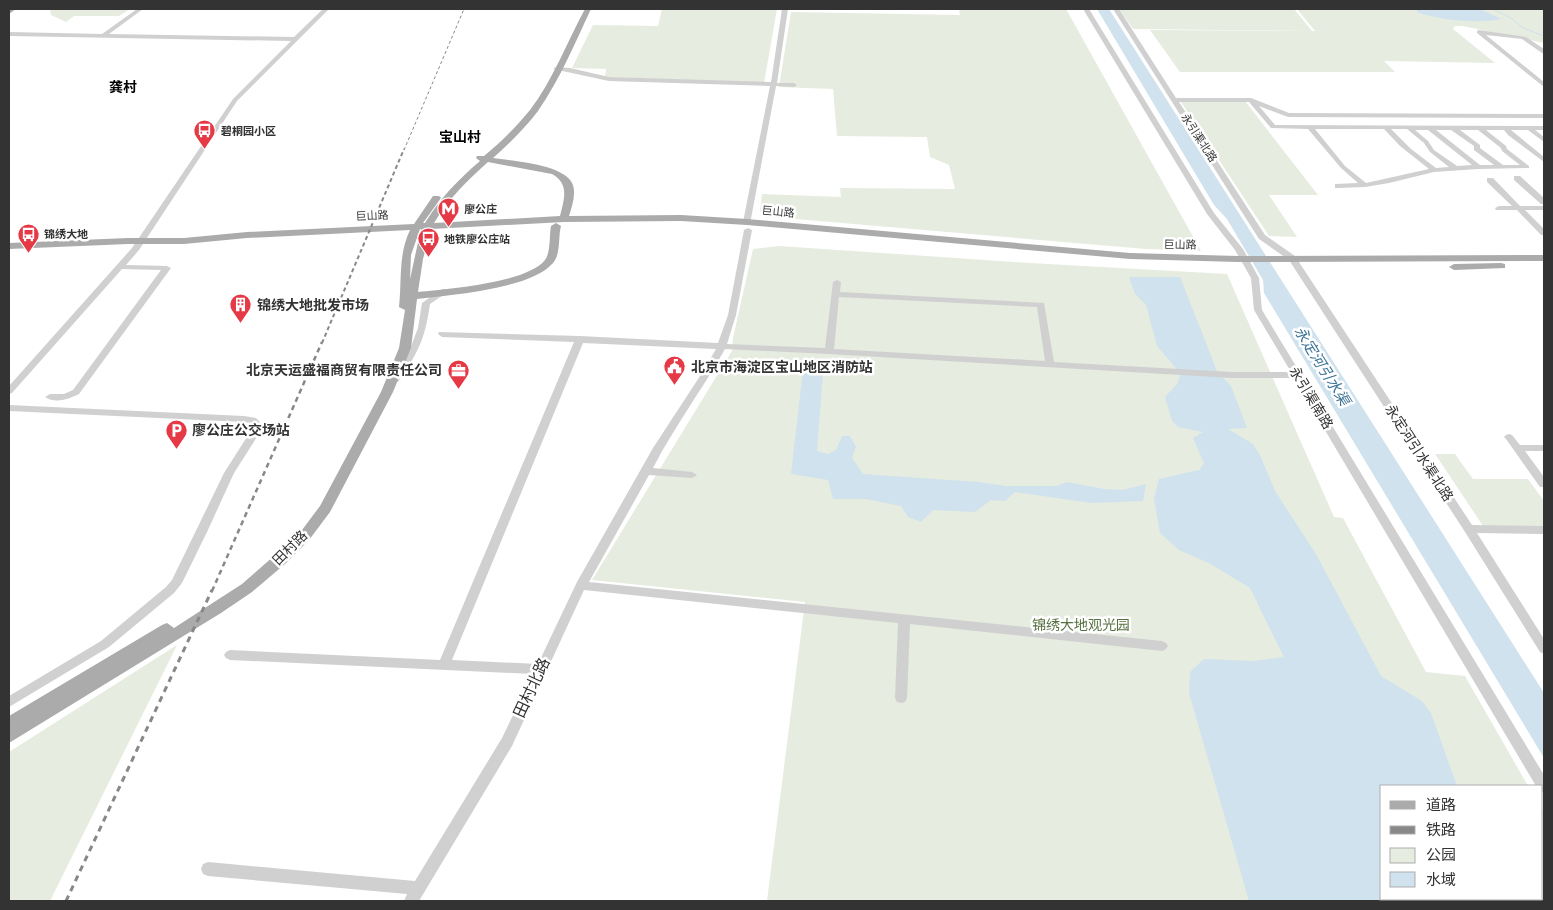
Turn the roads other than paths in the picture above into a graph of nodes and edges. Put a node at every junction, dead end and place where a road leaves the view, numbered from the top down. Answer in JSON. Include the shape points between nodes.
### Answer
{"nodes":[{"id":1,"x":13,"y":9,"type":"edge"},
{"id":2,"x":140,"y":9,"type":"edge"},
{"id":3,"x":326,"y":9,"type":"edge"},
{"id":4,"x":583,"y":9,"type":"edge"},
{"id":5,"x":588,"y":9,"type":"edge"},
{"id":6,"x":785,"y":9,"type":"edge"},
{"id":7,"x":1086,"y":9,"type":"edge"},
{"id":8,"x":1116,"y":9,"type":"edge"},
{"id":9,"x":9,"y":12,"type":"edge"},
{"id":10,"x":9,"y":34,"type":"edge"},
{"id":11,"x":60,"y":34,"type":"junction"},
{"id":12,"x":105,"y":34,"type":"junction"},
{"id":13,"x":9,"y":39,"type":"edge"},
{"id":14,"x":294,"y":39,"type":"junction"},
{"id":15,"x":1544,"y":52,"type":"edge"},
{"id":16,"x":556,"y":69,"type":"junction"},
{"id":17,"x":774,"y":85,"type":"junction"},
{"id":18,"x":794,"y":85,"type":"dead end"},
{"id":19,"x":1544,"y":85,"type":"edge"},
{"id":20,"x":1175,"y":100,"type":"junction"},
{"id":21,"x":1250,"y":100,"type":"junction"},
{"id":22,"x":1413,"y":115,"type":"junction"},
{"id":23,"x":1544,"y":116,"type":"edge"},
{"id":24,"x":1311,"y":128,"type":"junction"},
{"id":25,"x":1386,"y":128,"type":"junction"},
{"id":26,"x":1410,"y":128,"type":"junction"},
{"id":27,"x":1429,"y":128,"type":"junction"},
{"id":28,"x":1453,"y":128,"type":"junction"},
{"id":29,"x":1480,"y":128,"type":"junction"},
{"id":30,"x":1506,"y":128,"type":"junction"},
{"id":31,"x":1544,"y":128,"type":"edge"},
{"id":32,"x":1531,"y":130,"type":"dead end"},
{"id":33,"x":1544,"y":140,"type":"edge"},
{"id":34,"x":481,"y":158,"type":"junction"},
{"id":35,"x":1544,"y":160,"type":"edge"},
{"id":36,"x":1478,"y":167,"type":"junction"},
{"id":37,"x":1501,"y":167,"type":"junction"},
{"id":38,"x":1455,"y":168,"type":"junction"},
{"id":39,"x":1434,"y":170,"type":"junction"},
{"id":40,"x":1517,"y":178,"type":"dead end"},
{"id":41,"x":1490,"y":180,"type":"dead end"},
{"id":42,"x":1365,"y":185,"type":"junction"},
{"id":43,"x":1338,"y":186,"type":"dead end"},
{"id":44,"x":1544,"y":202,"type":"edge"},
{"id":45,"x":1499,"y":208,"type":"dead end"},
{"id":46,"x":1519,"y":208,"type":"junction"},
{"id":47,"x":1544,"y":208,"type":"edge"},
{"id":48,"x":564,"y":219,"type":"junction"},
{"id":49,"x":556,"y":226,"type":"junction"},
{"id":50,"x":747,"y":226,"type":"junction"},
{"id":51,"x":1544,"y":233,"type":"edge"},
{"id":52,"x":415,"y":242,"type":"junction"},
{"id":53,"x":139,"y":244,"type":"junction"},
{"id":54,"x":9,"y":248,"type":"edge"},
{"id":55,"x":1544,"y":258,"type":"edge"},
{"id":56,"x":1294,"y":262,"type":"junction"},
{"id":57,"x":1544,"y":265,"type":"edge"},
{"id":58,"x":121,"y":267,"type":"junction"},
{"id":59,"x":837,"y":282,"type":"dead end"},
{"id":60,"x":444,"y":291,"type":"junction"},
{"id":61,"x":836,"y":294,"type":"junction"},
{"id":62,"x":409,"y":297,"type":"junction"},
{"id":63,"x":442,"y":334,"type":"dead end"},
{"id":64,"x":580,"y":339,"type":"junction"},
{"id":65,"x":722,"y":346,"type":"junction"},
{"id":66,"x":829,"y":351,"type":"junction"},
{"id":67,"x":1050,"y":363,"type":"junction"},
{"id":68,"x":1297,"y":376,"type":"junction"},
{"id":69,"x":9,"y":391,"type":"edge"},
{"id":70,"x":387,"y":392,"type":"junction"},
{"id":71,"x":50,"y":397,"type":"dead end"},
{"id":72,"x":9,"y":408,"type":"edge"},
{"id":73,"x":1509,"y":437,"type":"dead end"},
{"id":74,"x":1517,"y":448,"type":"junction"},
{"id":75,"x":1544,"y":448,"type":"edge"},
{"id":76,"x":646,"y":471,"type":"junction"},
{"id":77,"x":692,"y":475,"type":"dead end"},
{"id":78,"x":1544,"y":484,"type":"edge"},
{"id":79,"x":1468,"y":529,"type":"junction"},
{"id":80,"x":1544,"y":530,"type":"edge"},
{"id":81,"x":581,"y":585,"type":"junction"},
{"id":82,"x":904,"y":620,"type":"junction"},
{"id":83,"x":1162,"y":646,"type":"dead end"},
{"id":84,"x":1544,"y":649,"type":"edge"},
{"id":85,"x":230,"y":654,"type":"dead end"},
{"id":86,"x":444,"y":664,"type":"junction"},
{"id":87,"x":541,"y":669,"type":"junction"},
{"id":88,"x":902,"y":698,"type":"dead end"},
{"id":89,"x":9,"y":702,"type":"edge"},
{"id":90,"x":9,"y":724,"type":"edge"},
{"id":91,"x":9,"y":736,"type":"edge"},
{"id":92,"x":1543,"y":785,"type":"edge"},
{"id":93,"x":208,"y":869,"type":"dead end"},
{"id":94,"x":419,"y":888,"type":"junction"},
{"id":95,"x":412,"y":901,"type":"edge"}],
"edges":[{"from":1,"to":9,"type":"main road"},
{"from":2,"to":12,"type":"street"},
{"from":3,"to":14,"type":"street"},
{"from":4,"to":34,"type":"main road","via":[[530,107]]},
{"from":5,"to":16,"type":"main road"},
{"from":6,"to":17,"type":"street","name":"田村北路"},
{"from":7,"to":68,"type":"street","name":"永引渠南路","via":[[1210,214],[1239,249],[1255,278],[1258,310]]},
{"from":8,"to":20,"type":"street","name":"永引渠北路"},
{"from":10,"to":11,"type":"street"},
{"from":11,"to":12,"type":"street"},
{"from":11,"to":13,"type":"street"},
{"from":12,"to":14,"type":"street"},
{"from":14,"to":53,"type":"street","via":[[235,100]]},
{"from":15,"to":19,"type":"street","via":[[1524,38],[1479,32]]},
{"from":16,"to":17,"type":"street","via":[[580,70],[609,79]]},
{"from":16,"to":34,"type":"main road","via":[[524,124]]},
{"from":17,"to":18,"type":"street"},
{"from":17,"to":50,"type":"street","name":"田村北路"},
{"from":20,"to":21,"type":"street"},
{"from":20,"to":56,"type":"street","name":"永引渠北路","via":[[1262,237]]},
{"from":21,"to":22,"type":"street","via":[[1288,115]]},
{"from":21,"to":24,"type":"street","via":[[1273,127]]},
{"from":22,"to":23,"type":"street"},
{"from":22,"to":27,"type":"street"},
{"from":24,"to":25,"type":"street"},
{"from":24,"to":42,"type":"street","via":[[1343,167]]},
{"from":25,"to":26,"type":"street"},
{"from":25,"to":39,"type":"street","via":[[1407,150]]},
{"from":26,"to":27,"type":"street"},
{"from":26,"to":38,"type":"street","via":[[1432,151]]},
{"from":27,"to":28,"type":"street"},
{"from":27,"to":36,"type":"street"},
{"from":28,"to":29,"type":"street"},
{"from":28,"to":37,"type":"street"},
{"from":29,"to":30,"type":"street"},
{"from":29,"to":37,"type":"street","via":[[1527,167]]},
{"from":30,"to":31,"type":"street"},
{"from":30,"to":35,"type":"street"},
{"from":32,"to":33,"type":"street"},
{"from":34,"to":48,"type":"main road","via":[[555,172],[565,177],[569,185]]},
{"from":34,"to":52,"type":"main road"},
{"from":34,"to":52,"type":"main road","via":[[447,184],[423,215]]},
{"from":36,"to":37,"type":"street"},
{"from":36,"to":38,"type":"street"},
{"from":38,"to":39,"type":"street"},
{"from":39,"to":42,"type":"street"},
{"from":40,"to":44,"type":"street"},
{"from":41,"to":46,"type":"street"},
{"from":42,"to":43,"type":"street"},
{"from":45,"to":46,"type":"street"},
{"from":46,"to":47,"type":"street"},
{"from":46,"to":51,"type":"street"},
{"from":48,"to":50,"type":"main road","name":"巨山路","via":[[681,218]]},
{"from":48,"to":53,"type":"main road","name":"巨山路","via":[[247,234]]},
{"from":49,"to":50,"type":"main road","name":"巨山路"},
{"from":49,"to":53,"type":"main road","name":"巨山路","via":[[183,246]]},
{"from":49,"to":60,"type":"main road","via":[[549,262],[533,274],[508,282]]},
{"from":50,"to":56,"type":"main road","name":"巨山路","via":[[1121,263]]},
{"from":50,"to":65,"type":"street","name":"田村北路","via":[[732,315]]},
{"from":52,"to":62,"type":"main road","name":"田村路","via":[[404,262]]},
{"from":53,"to":54,"type":"main road","name":"巨山路"},
{"from":53,"to":58,"type":"street"},
{"from":55,"to":56,"type":"main road","name":"巨山路"},
{"from":56,"to":57,"type":"main road","name":"巨山路"},
{"from":56,"to":79,"type":"street","name":"永定河引水渠北路"},
{"from":58,"to":69,"type":"street"},
{"from":58,"to":71,"type":"street","via":[[167,268],[76,392],[66,397]]},
{"from":59,"to":61,"type":"street"},
{"from":60,"to":62,"type":"main road"},
{"from":60,"to":70,"type":"street","via":[[426,303],[422,328],[411,357]]},
{"from":61,"to":66,"type":"street"},
{"from":61,"to":67,"type":"street","via":[[1041,305]]},
{"from":62,"to":70,"type":"main road","name":"田村路","via":[[405,348]]},
{"from":62,"to":90,"type":"main road","name":"田村路","via":[[398,340],[377,394],[317,505],[296,532],[271,558],[209,604]]},
{"from":63,"to":64,"type":"street"},
{"from":64,"to":65,"type":"street"},
{"from":64,"to":86,"type":"street"},
{"from":65,"to":66,"type":"street"},
{"from":65,"to":76,"type":"street","name":"田村北路"},
{"from":66,"to":67,"type":"street"},
{"from":67,"to":68,"type":"street"},
{"from":68,"to":92,"type":"street","name":"永引渠南路"},
{"from":70,"to":91,"type":"main road","name":"田村路","via":[[324,508],[304,536],[280,560],[216,609]]},
{"from":72,"to":89,"type":"street","via":[[244,419],[257,424],[225,481],[176,583],[158,602],[105,644]]},
{"from":73,"to":74,"type":"street"},
{"from":74,"to":75,"type":"street"},
{"from":74,"to":78,"type":"street"},
{"from":76,"to":77,"type":"street"},
{"from":76,"to":81,"type":"street","name":"田村北路"},
{"from":79,"to":80,"type":"street"},
{"from":79,"to":84,"type":"street","name":"永定河引水渠北路"},
{"from":81,"to":82,"type":"street"},
{"from":81,"to":87,"type":"street","name":"田村北路"},
{"from":82,"to":83,"type":"street"},
{"from":82,"to":88,"type":"street"},
{"from":85,"to":86,"type":"street"},
{"from":86,"to":87,"type":"street"},
{"from":87,"to":94,"type":"street","name":"田村北路","via":[[507,742]]},
{"from":93,"to":94,"type":"street"},
{"from":94,"to":95,"type":"street","name":"田村北路"}]}
